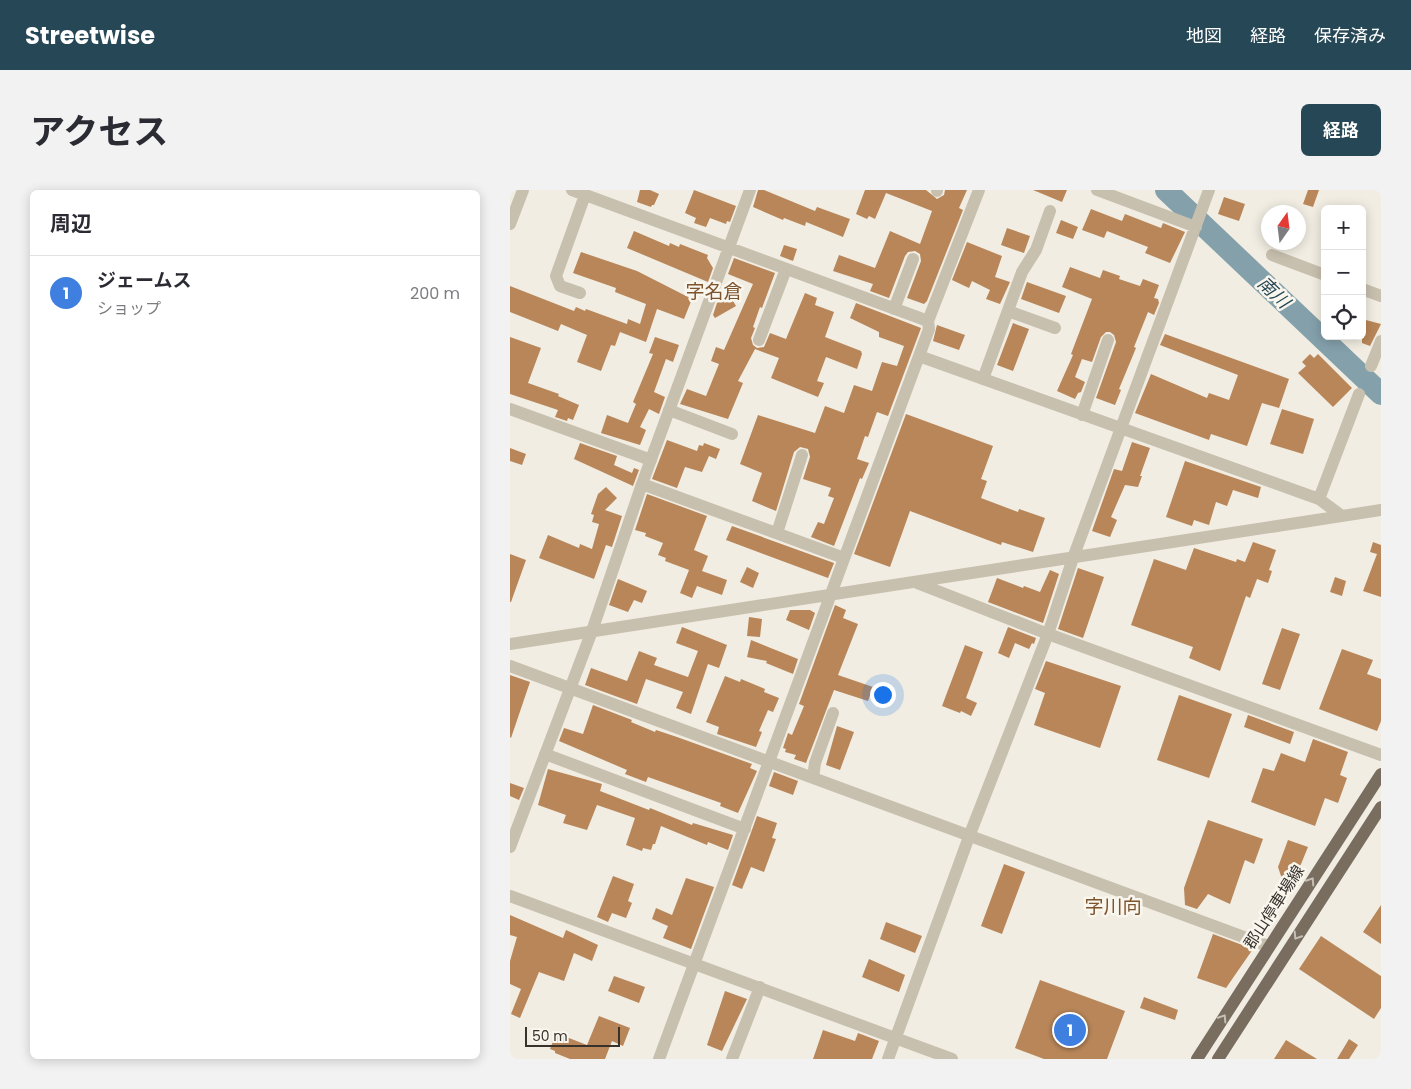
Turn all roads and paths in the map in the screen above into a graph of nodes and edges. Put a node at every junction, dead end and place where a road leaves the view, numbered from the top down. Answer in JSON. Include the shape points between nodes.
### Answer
{"nodes":[{"id":1,"x":523,"y":190,"type":"edge"},
{"id":2,"x":572,"y":190,"type":"edge"},
{"id":3,"x":750,"y":190,"type":"edge"},
{"id":4,"x":979,"y":190,"type":"edge"},
{"id":5,"x":1097,"y":190,"type":"edge"},
{"id":6,"x":1209,"y":190,"type":"edge"},
{"id":7,"x":585,"y":195,"type":"junction"},
{"id":8,"x":1050,"y":211,"type":"dead end"},
{"id":9,"x":510,"y":224,"type":"edge"},
{"id":10,"x":1196,"y":227,"type":"junction"},
{"id":11,"x":728,"y":249,"type":"junction"},
{"id":12,"x":1272,"y":255,"type":"dead end"},
{"id":13,"x":913,"y":259,"type":"dead end"},
{"id":14,"x":786,"y":269,"type":"junction"},
{"id":15,"x":1321,"y":273,"type":"edge"},
{"id":16,"x":1366,"y":290,"type":"edge"},
{"id":17,"x":580,"y":293,"type":"dead end"},
{"id":18,"x":1381,"y":296,"type":"edge"},
{"id":19,"x":894,"y":308,"type":"junction"},
{"id":20,"x":1008,"y":311,"type":"junction"},
{"id":21,"x":928,"y":321,"type":"junction"},
{"id":22,"x":1055,"y":328,"type":"dead end"},
{"id":23,"x":759,"y":340,"type":"dead end"},
{"id":24,"x":1108,"y":340,"type":"dead end"},
{"id":25,"x":1381,"y":341,"type":"edge"},
{"id":26,"x":919,"y":356,"type":"junction"},
{"id":27,"x":1371,"y":366,"type":"dead end"},
{"id":28,"x":983,"y":379,"type":"junction"},
{"id":29,"x":1359,"y":394,"type":"dead end"},
{"id":30,"x":510,"y":409,"type":"edge"},
{"id":31,"x":669,"y":410,"type":"junction"},
{"id":32,"x":1082,"y":415,"type":"junction"},
{"id":33,"x":1121,"y":429,"type":"junction"},
{"id":34,"x":732,"y":434,"type":"dead end"},
{"id":35,"x":802,"y":455,"type":"dead end"},
{"id":36,"x":651,"y":460,"type":"junction"},
{"id":37,"x":642,"y":484,"type":"junction"},
{"id":38,"x":1319,"y":499,"type":"junction"},
{"id":39,"x":1381,"y":510,"type":"edge"},
{"id":40,"x":1342,"y":516,"type":"junction"},
{"id":41,"x":777,"y":533,"type":"junction"},
{"id":42,"x":844,"y":558,"type":"junction"},
{"id":43,"x":1073,"y":558,"type":"junction"},
{"id":44,"x":915,"y":582,"type":"junction"},
{"id":45,"x":832,"y":595,"type":"junction"},
{"id":46,"x":592,"y":632,"type":"junction"},
{"id":47,"x":1048,"y":634,"type":"junction"},
{"id":48,"x":510,"y":644,"type":"edge"},
{"id":49,"x":510,"y":666,"type":"edge"},
{"id":50,"x":570,"y":689,"type":"junction"},
{"id":51,"x":833,"y":713,"type":"dead end"},
{"id":52,"x":545,"y":754,"type":"junction"},
{"id":53,"x":1381,"y":755,"type":"edge"},
{"id":54,"x":770,"y":762,"type":"junction"},
{"id":55,"x":1381,"y":774,"type":"edge"},
{"id":56,"x":813,"y":778,"type":"junction"},
{"id":57,"x":1381,"y":807,"type":"edge"},
{"id":58,"x":745,"y":829,"type":"junction"},
{"id":59,"x":970,"y":834,"type":"junction"},
{"id":60,"x":510,"y":846,"type":"edge"},
{"id":61,"x":510,"y":896,"type":"edge"},
{"id":62,"x":1268,"y":946,"type":"junction"},
{"id":63,"x":695,"y":963,"type":"junction"},
{"id":64,"x":760,"y":987,"type":"junction"},
{"id":65,"x":896,"y":1038,"type":"junction"},
{"id":66,"x":659,"y":1059,"type":"edge"},
{"id":67,"x":732,"y":1059,"type":"edge"},
{"id":68,"x":888,"y":1059,"type":"edge"},
{"id":69,"x":952,"y":1059,"type":"edge"},
{"id":70,"x":1197,"y":1059,"type":"edge"},
{"id":71,"x":1218,"y":1059,"type":"edge"}],
"edges":[{"from":1,"to":9,"type":"street"},
{"from":2,"to":7,"type":"street"},
{"from":3,"to":11,"type":"street"},
{"from":4,"to":21,"type":"street"},
{"from":5,"to":10,"type":"street"},
{"from":6,"to":10,"type":"street"},
{"from":7,"to":11,"type":"street"},
{"from":7,"to":17,"type":"street","via":[[556,276],[560,286]]},
{"from":8,"to":20,"type":"street"},
{"from":10,"to":33,"type":"street"},
{"from":11,"to":14,"type":"street"},
{"from":11,"to":31,"type":"street"},
{"from":12,"to":15,"type":"street"},
{"from":13,"to":19,"type":"street"},
{"from":14,"to":19,"type":"street"},
{"from":14,"to":23,"type":"street"},
{"from":16,"to":18,"type":"street"},
{"from":19,"to":21,"type":"street"},
{"from":20,"to":22,"type":"street"},
{"from":20,"to":28,"type":"street"},
{"from":21,"to":26,"type":"street","via":[[929,329]]},
{"from":24,"to":32,"type":"street"},
{"from":25,"to":27,"type":"street"},
{"from":26,"to":28,"type":"street"},
{"from":26,"to":42,"type":"street"},
{"from":28,"to":32,"type":"street"},
{"from":29,"to":38,"type":"street"},
{"from":30,"to":36,"type":"street"},
{"from":31,"to":34,"type":"street"},
{"from":31,"to":36,"type":"street"},
{"from":32,"to":33,"type":"street"},
{"from":33,"to":38,"type":"street"},
{"from":33,"to":43,"type":"street"},
{"from":35,"to":41,"type":"street"},
{"from":36,"to":37,"type":"street"},
{"from":37,"to":41,"type":"street"},
{"from":37,"to":46,"type":"street"},
{"from":38,"to":40,"type":"street"},
{"from":39,"to":40,"type":"street"},
{"from":40,"to":43,"type":"street"},
{"from":41,"to":42,"type":"street"},
{"from":42,"to":45,"type":"street"},
{"from":43,"to":44,"type":"street"},
{"from":43,"to":47,"type":"street"},
{"from":44,"to":45,"type":"street"},
{"from":44,"to":47,"type":"street"},
{"from":45,"to":46,"type":"street"},
{"from":45,"to":54,"type":"street"},
{"from":46,"to":48,"type":"street"},
{"from":46,"to":50,"type":"street"},
{"from":47,"to":53,"type":"street"},
{"from":47,"to":59,"type":"street"},
{"from":49,"to":50,"type":"street"},
{"from":50,"to":52,"type":"street"},
{"from":50,"to":54,"type":"street"},
{"from":51,"to":56,"type":"street"},
{"from":52,"to":58,"type":"street"},
{"from":52,"to":60,"type":"street"},
{"from":54,"to":56,"type":"street"},
{"from":54,"to":58,"type":"street"},
{"from":62,"to":55,"type":"main road","name":"郡山停車場線","one_way":true},
{"from":56,"to":59,"type":"street"},
{"from":57,"to":71,"type":"main road","one_way":true},
{"from":58,"to":63,"type":"street"},
{"from":59,"to":62,"type":"street","via":[[1133,898]]},
{"from":59,"to":65,"type":"street"},
{"from":61,"to":63,"type":"street"},
{"from":70,"to":62,"type":"main road","name":"郡山停車場線","one_way":true},
{"from":63,"to":64,"type":"street"},
{"from":63,"to":66,"type":"street"},
{"from":64,"to":65,"type":"street"},
{"from":64,"to":67,"type":"street"},
{"from":65,"to":68,"type":"street"},
{"from":65,"to":69,"type":"street"}]}
